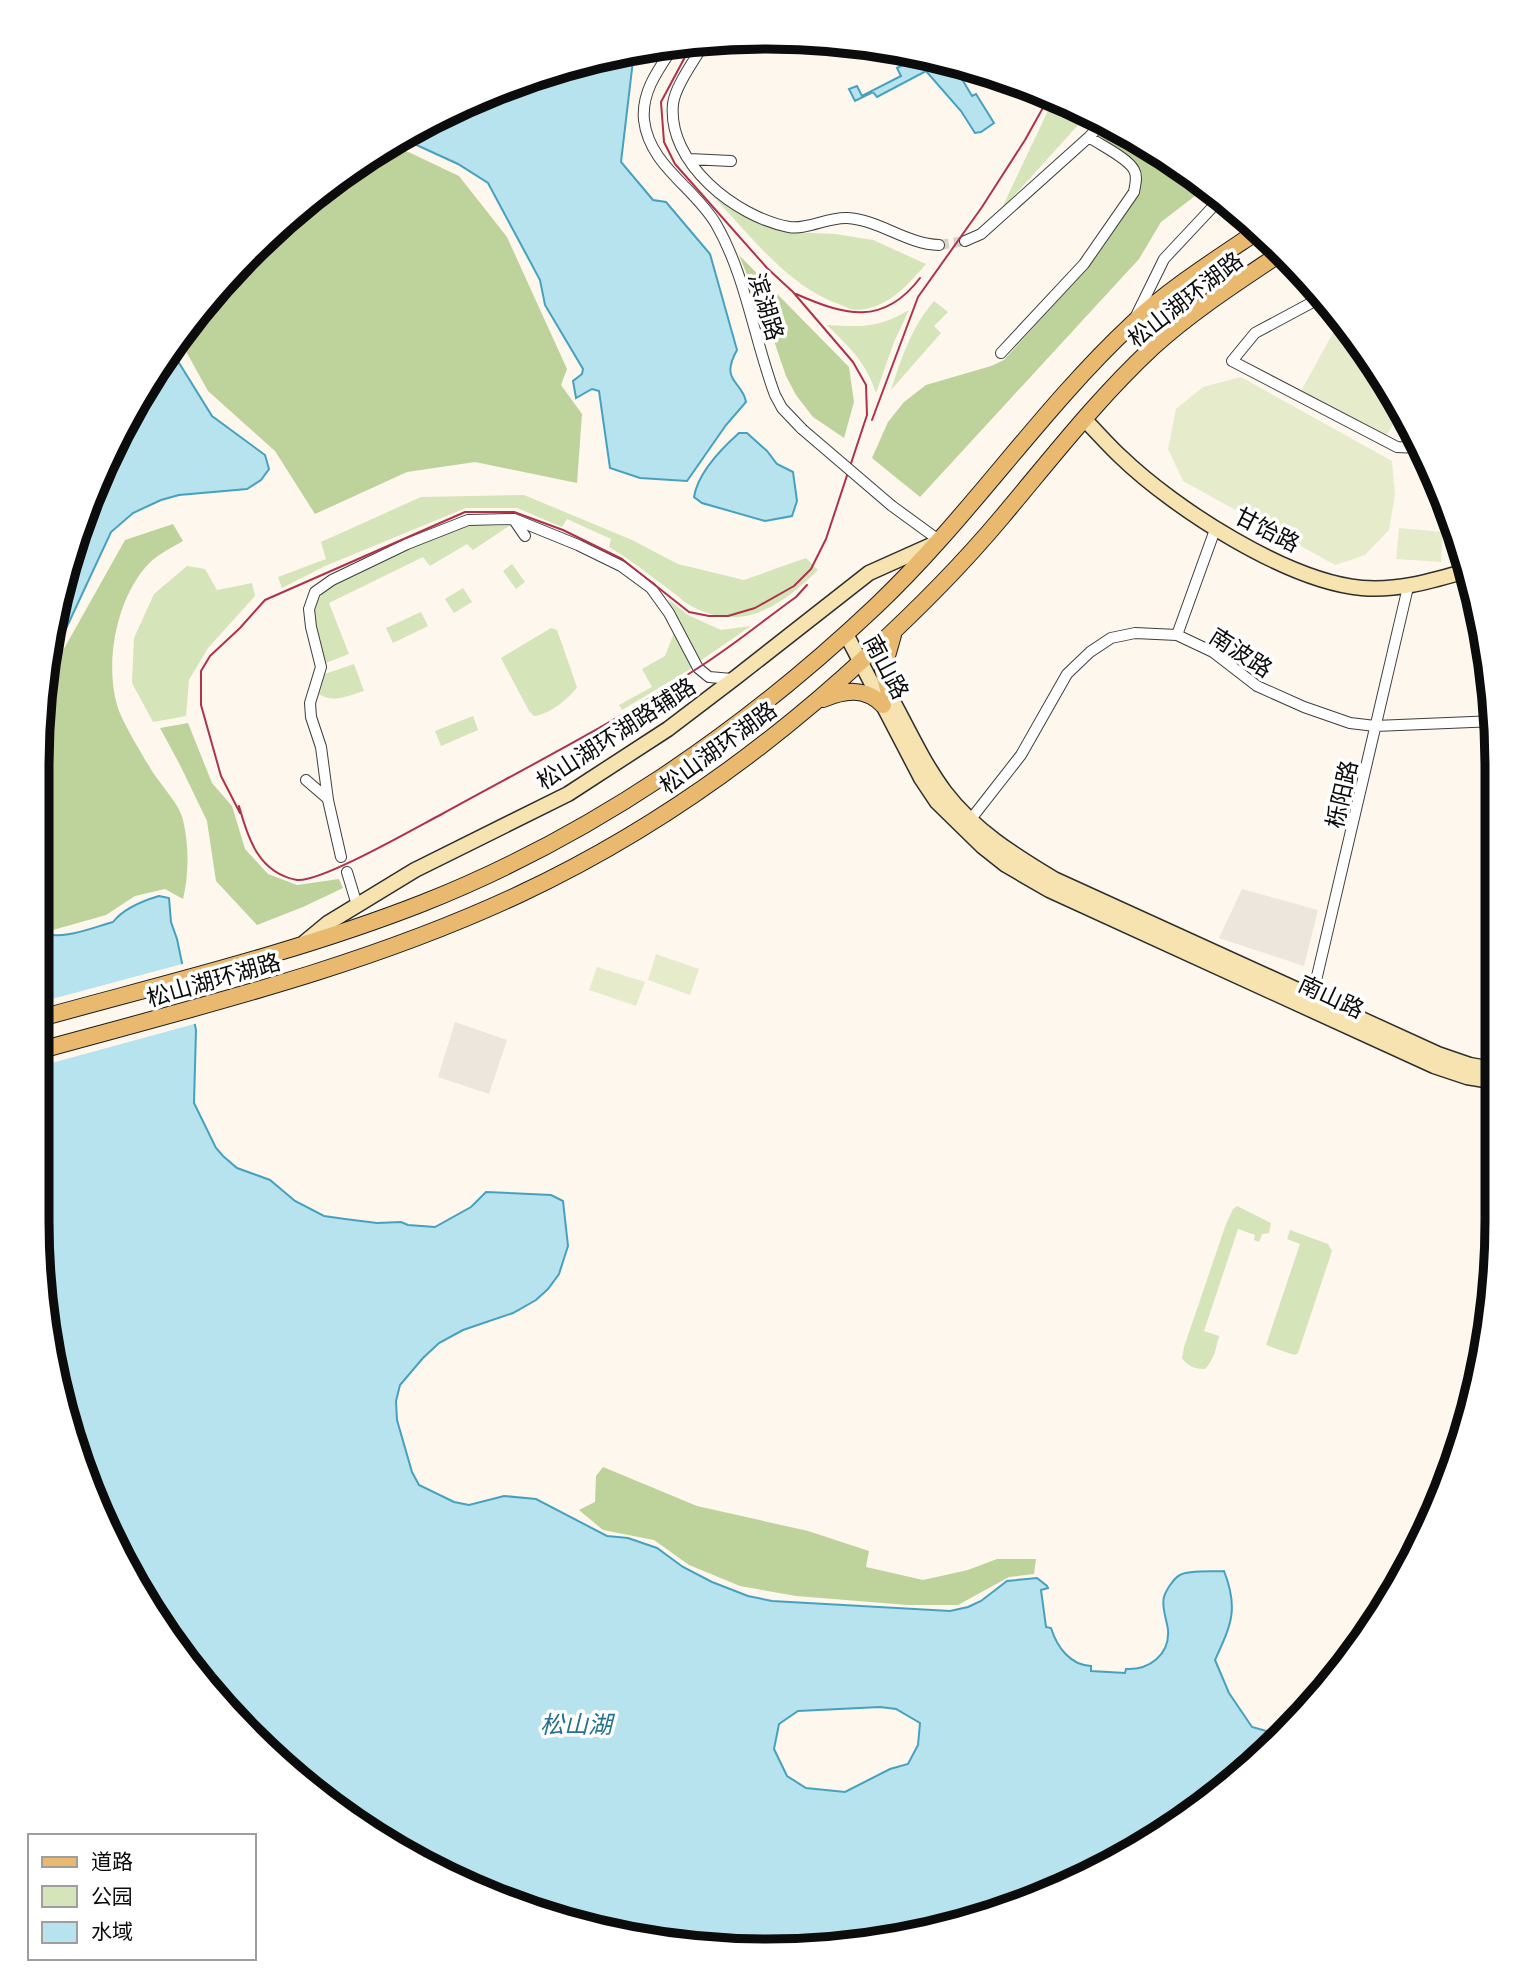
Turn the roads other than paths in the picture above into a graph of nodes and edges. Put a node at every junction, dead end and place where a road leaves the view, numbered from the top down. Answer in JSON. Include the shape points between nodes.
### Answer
{"nodes":[{"id":1,"x":699,"y":53,"type":"edge"},
{"id":2,"x":668,"y":56,"type":"edge"},
{"id":3,"x":1096,"y":129,"type":"edge"},
{"id":4,"x":1089,"y":137,"type":"junction"},
{"id":5,"x":689,"y":159,"type":"junction"},
{"id":6,"x":731,"y":161,"type":"dead end"},
{"id":7,"x":1214,"y":205,"type":"edge"},
{"id":8,"x":1250,"y":236,"type":"edge"},
{"id":9,"x":965,"y":241,"type":"tunnel mouth"},
{"id":10,"x":939,"y":245,"type":"tunnel mouth"},
{"id":11,"x":1274,"y":258,"type":"edge"},
{"id":12,"x":1313,"y":302,"type":"edge"},
{"id":13,"x":1133,"y":323,"type":"junction"},
{"id":14,"x":1001,"y":353,"type":"dead end"},
{"id":15,"x":1084,"y":419,"type":"junction"},
{"id":16,"x":1410,"y":448,"type":"edge"},
{"id":17,"x":514,"y":519,"type":"junction"},
{"id":18,"x":1216,"y":527,"type":"junction"},
{"id":19,"x":525,"y":536,"type":"dead end"},
{"id":20,"x":940,"y":541,"type":"junction"},
{"id":21,"x":1459,"y":573,"type":"edge"},
{"id":22,"x":1408,"y":587,"type":"junction"},
{"id":23,"x":899,"y":625,"type":"junction"},
{"id":24,"x":846,"y":634,"type":"junction"},
{"id":25,"x":1177,"y":635,"type":"junction"},
{"id":26,"x":864,"y":658,"type":"junction"},
{"id":27,"x":736,"y":678,"type":"junction"},
{"id":28,"x":886,"y":699,"type":"junction"},
{"id":29,"x":811,"y":705,"type":"junction"},
{"id":30,"x":1483,"y":722,"type":"edge"},
{"id":31,"x":1375,"y":726,"type":"junction"},
{"id":32,"x":306,"y":779,"type":"dead end"},
{"id":33,"x":328,"y":800,"type":"junction"},
{"id":34,"x":971,"y":819,"type":"junction"},
{"id":35,"x":341,"y":857,"type":"dead end"},
{"id":36,"x":347,"y":872,"type":"dead end"},
{"id":37,"x":357,"y":905,"type":"junction"},
{"id":38,"x":302,"y":944,"type":"junction"},
{"id":39,"x":1310,"y":1003,"type":"junction"},
{"id":40,"x":49,"y":1016,"type":"edge"},
{"id":41,"x":49,"y":1048,"type":"edge"},
{"id":42,"x":1485,"y":1068,"type":"edge"},
{"id":43,"x":1485,"y":1080,"type":"edge"}],
"edges":[{"from":1,"to":5,"type":"street","via":[[673,101],[674,132]]},
{"from":2,"to":20,"type":"street","name":"滨湖路","bridge":true,"via":[[647,94],[644,117],[648,135],[659,158],[709,212],[723,236],[782,408],[892,506]]},
{"from":3,"to":4,"type":"street"},
{"from":4,"to":9,"type":"street","via":[[981,234]]},
{"from":4,"to":14,"type":"street","via":[[1135,170],[1133,192],[1084,264]]},
{"from":5,"to":6,"type":"street"},
{"from":5,"to":10,"type":"street","via":[[715,191],[746,212],[791,228],[863,218],[924,244]]},
{"from":7,"to":13,"type":"street","via":[[1164,259]]},
{"from":8,"to":13,"type":"main road","name":"松山湖环湖路"},
{"from":11,"to":15,"type":"main road","name":"松山湖环湖路","via":[[1154,346]]},
{"from":12,"to":16,"type":"street","via":[[1255,333],[1233,361],[1397,447]]},
{"from":13,"to":20,"type":"main road","name":"松山湖环湖路","via":[[1038,422]]},
{"from":15,"to":18,"type":"main road","name":"甘饴路","via":[[1157,488]]},
{"from":15,"to":23,"type":"main road","name":"松山湖环湖路","via":[[964,561]]},
{"from":17,"to":19,"type":"street"},
{"from":17,"to":27,"type":"street","via":[[621,566],[651,588],[698,668],[709,677]]},
{"from":17,"to":33,"type":"street","via":[[468,520],[448,526],[351,570],[315,592],[309,610],[321,667],[310,703]]},
{"from":18,"to":22,"type":"main road","name":"甘饴路","via":[[1280,563],[1329,581],[1363,588]]},
{"from":18,"to":25,"type":"street"},
{"from":20,"to":24,"type":"main road","name":"松山湖环湖路"},
{"from":20,"to":27,"type":"main road","name":"松山湖环湖路辅路","via":[[869,573]]},
{"from":21,"to":22,"type":"main road","name":"甘饴路"},
{"from":22,"to":31,"type":"street","name":"栎阳路"},
{"from":23,"to":26,"type":"main road","name":"松山湖环湖路"},
{"from":23,"to":28,"type":"main road","via":[[883,663]]},
{"from":24,"to":26,"type":"main road","name":"南山路"},
{"from":24,"to":38,"type":"main road","name":"松山湖环湖路","via":[[726,733],[583,827],[425,902]]},
{"from":25,"to":31,"type":"street","name":"南波路","via":[[1213,652],[1257,686],[1350,723]]},
{"from":25,"to":34,"type":"street","name":"南波路","via":[[1135,633],[1111,638],[1090,652],[1067,674],[1021,755]]},
{"from":26,"to":28,"type":"main road","name":"南山路"},
{"from":26,"to":29,"type":"main road","name":"松山湖环湖路"},
{"from":27,"to":37,"type":"main road","name":"松山湖环湖路辅路","via":[[568,794],[435,859]]},
{"from":28,"to":29,"type":"main road","via":[[854,691]]},
{"from":28,"to":34,"type":"main road","name":"南山路","via":[[947,794]]},
{"from":28,"to":39,"type":"main road","name":"南山路","via":[[921,778],[937,802],[1006,865],[1049,890]]},
{"from":29,"to":41,"type":"main road","name":"松山湖环湖路","via":[[694,793],[555,877],[348,962]]},
{"from":30,"to":31,"type":"street","name":"南波路"},
{"from":31,"to":39,"type":"street","name":"栎阳路"},
{"from":32,"to":33,"type":"street"},
{"from":33,"to":35,"type":"street"},
{"from":34,"to":39,"type":"main road","name":"南山路","via":[[1013,855],[1054,879]]},
{"from":36,"to":37,"type":"street"},
{"from":37,"to":38,"type":"main road","name":"松山湖环湖路辅路"},
{"from":38,"to":40,"type":"main road","name":"松山湖环湖路"},
{"from":39,"to":42,"type":"main road","name":"南山路","via":[[1438,1055]]},
{"from":39,"to":43,"type":"main road","name":"南山路","via":[[1434,1066]]}]}
